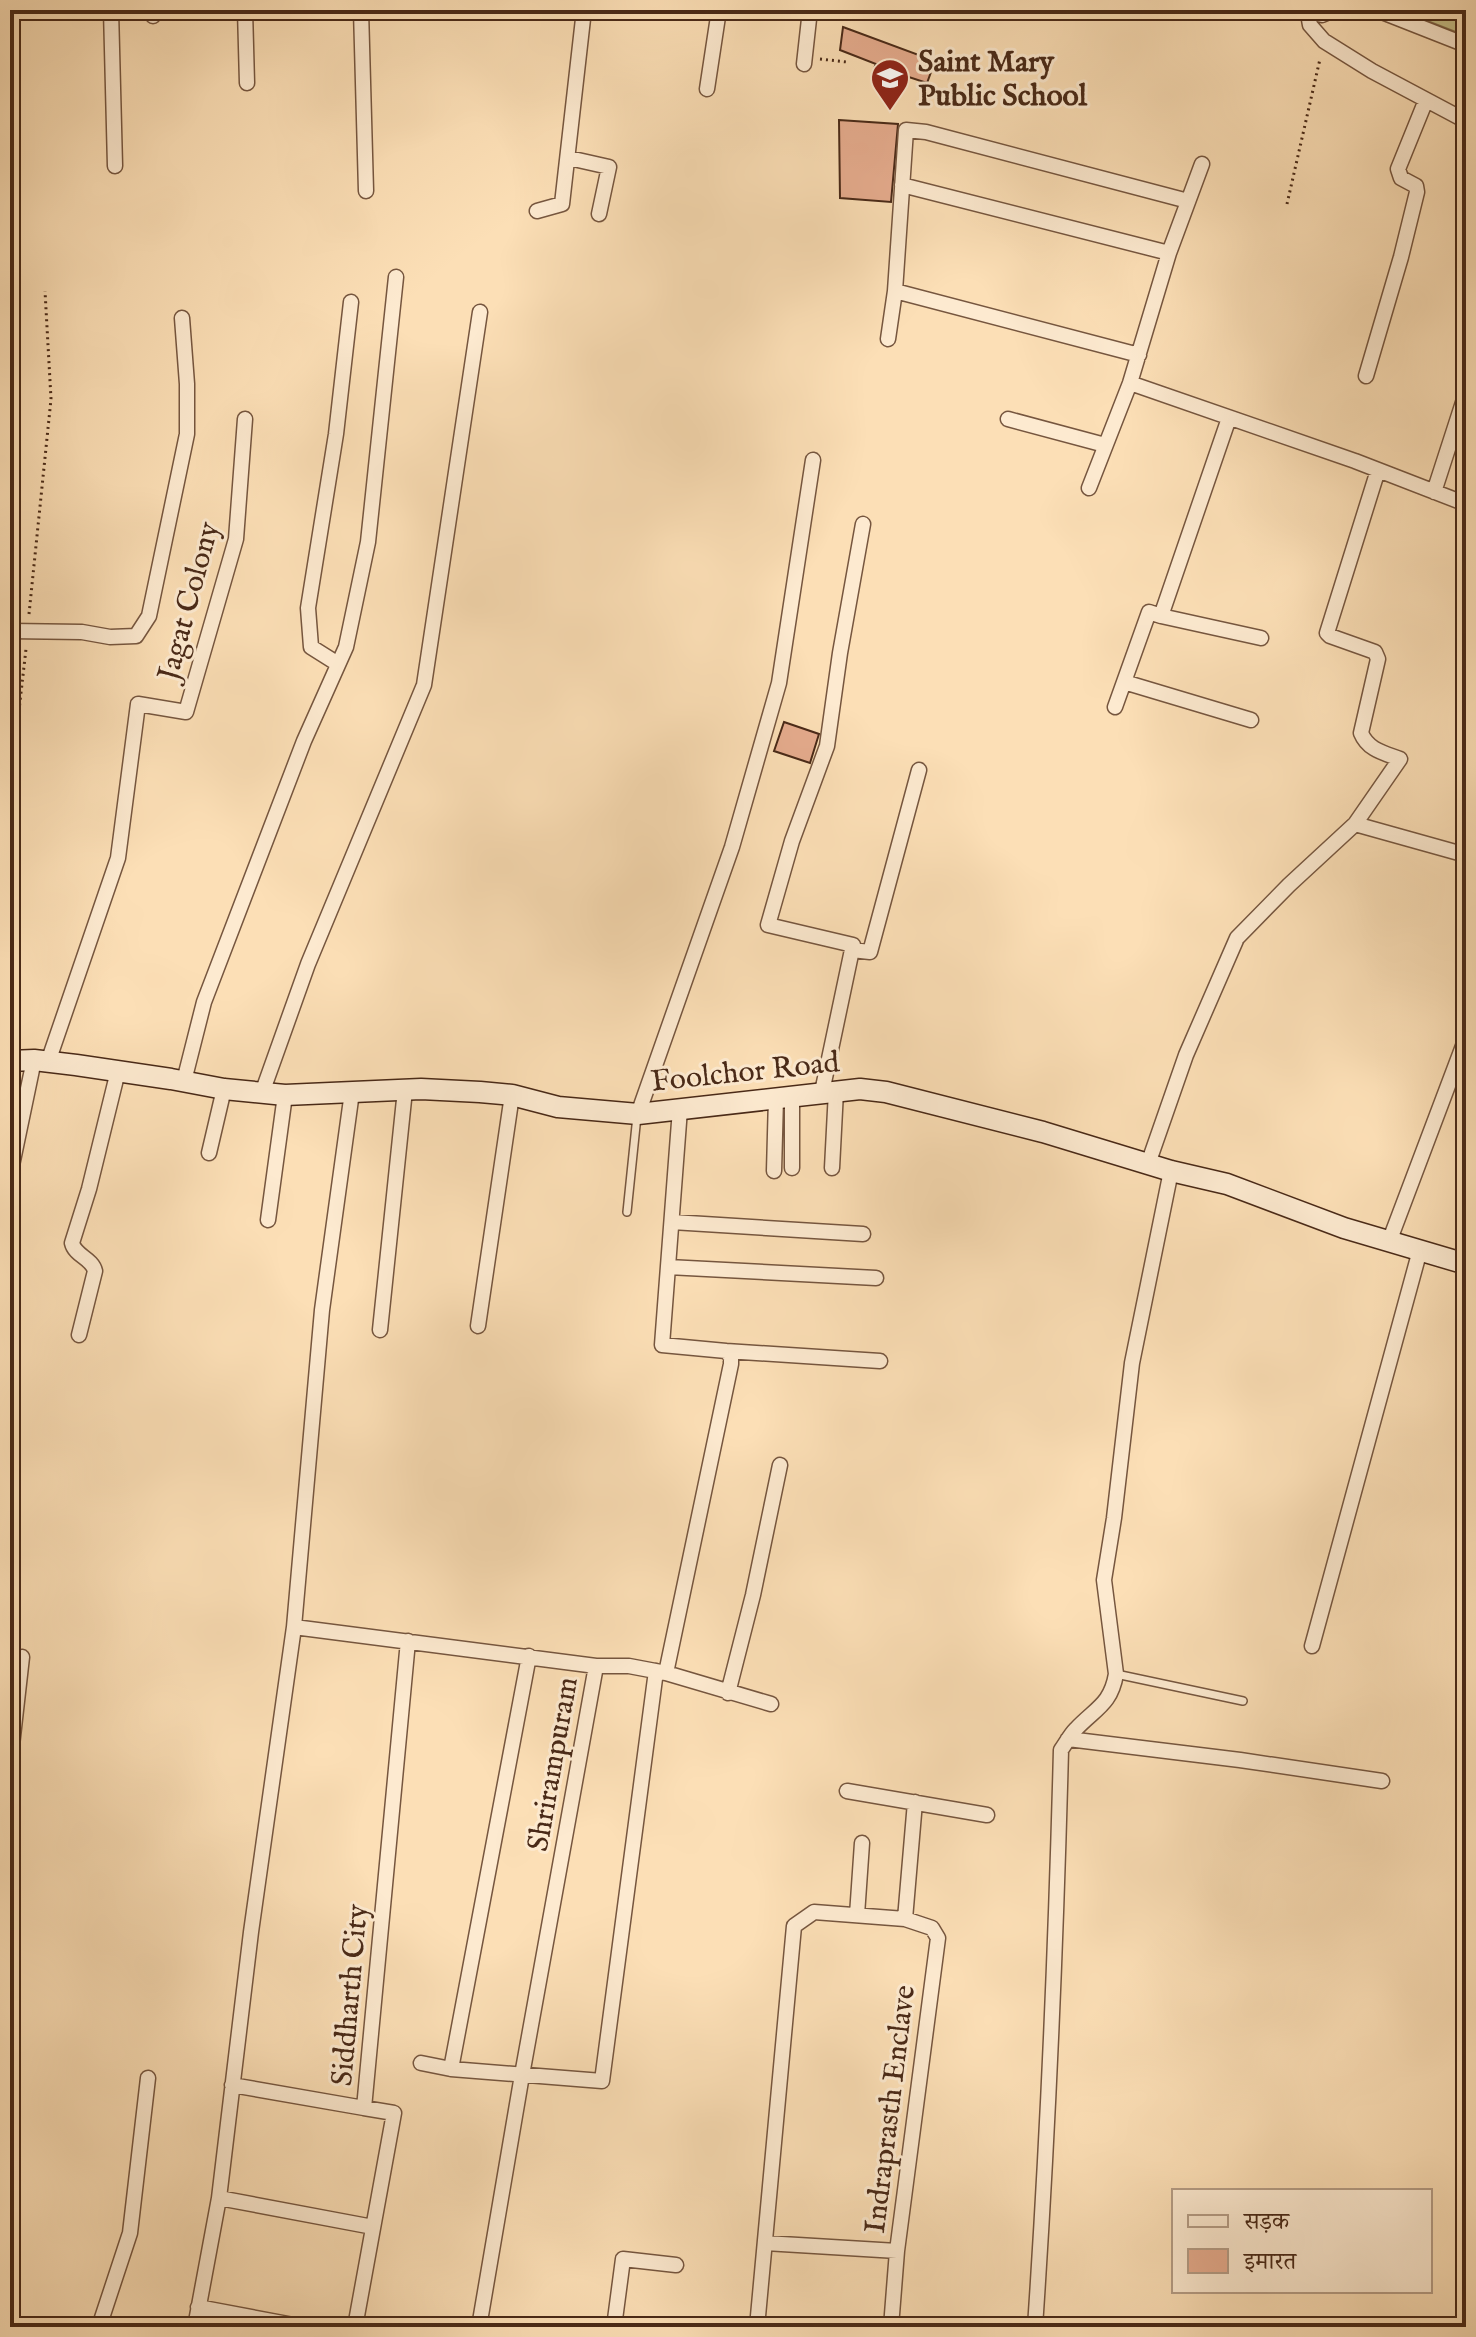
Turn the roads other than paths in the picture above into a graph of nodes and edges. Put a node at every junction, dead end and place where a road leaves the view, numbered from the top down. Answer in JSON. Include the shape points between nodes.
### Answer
{"nodes":[{"id":1,"x":111,"y":10,"type":"edge"},
{"id":2,"x":245,"y":10,"type":"edge"},
{"id":3,"x":361,"y":10,"type":"edge"},
{"id":4,"x":584,"y":10,"type":"edge"},
{"id":5,"x":719,"y":10,"type":"edge"},
{"id":6,"x":810,"y":10,"type":"edge"},
{"id":7,"x":1334,"y":10,"type":"edge"},
{"id":8,"x":1377,"y":10,"type":"edge"},
{"id":9,"x":1303,"y":12,"type":"edge"},
{"id":10,"x":1466,"y":45,"type":"edge"},
{"id":11,"x":804,"y":61,"type":"road end"},
{"id":12,"x":247,"y":83,"type":"dead end"},
{"id":13,"x":707,"y":89,"type":"dead end"},
{"id":14,"x":1426,"y":100,"type":"junction"},
{"id":15,"x":1466,"y":121,"type":"edge"},
{"id":16,"x":569,"y":158,"type":"junction"},
{"id":17,"x":1202,"y":164,"type":"dead end"},
{"id":18,"x":115,"y":166,"type":"dead end"},
{"id":19,"x":902,"y":185,"type":"junction"},
{"id":20,"x":366,"y":191,"type":"dead end"},
{"id":21,"x":1188,"y":201,"type":"junction"},
{"id":22,"x":537,"y":211,"type":"dead end"},
{"id":23,"x":599,"y":214,"type":"dead end"},
{"id":24,"x":1169,"y":253,"type":"junction"},
{"id":25,"x":396,"y":277,"type":"dead end"},
{"id":26,"x":895,"y":291,"type":"junction"},
{"id":27,"x":351,"y":302,"type":"dead end"},
{"id":28,"x":480,"y":312,"type":"dead end"},
{"id":29,"x":182,"y":318,"type":"dead end"},
{"id":30,"x":888,"y":339,"type":"dead end"},
{"id":31,"x":1139,"y":355,"type":"junction"},
{"id":32,"x":1366,"y":376,"type":"dead end"},
{"id":33,"x":1130,"y":383,"type":"junction"},
{"id":34,"x":1466,"y":393,"type":"edge"},
{"id":35,"x":1229,"y":418,"type":"junction"},
{"id":36,"x":245,"y":419,"type":"dead end"},
{"id":37,"x":1008,"y":419,"type":"dead end"},
{"id":38,"x":1105,"y":445,"type":"junction"},
{"id":39,"x":813,"y":460,"type":"dead end"},
{"id":40,"x":1378,"y":470,"type":"junction"},
{"id":41,"x":1089,"y":488,"type":"dead end"},
{"id":42,"x":1434,"y":492,"type":"junction"},
{"id":43,"x":1466,"y":504,"type":"edge"},
{"id":44,"x":863,"y":524,"type":"dead end"},
{"id":45,"x":1161,"y":616,"type":"junction"},
{"id":46,"x":10,"y":631,"type":"edge"},
{"id":47,"x":1261,"y":638,"type":"dead end"},
{"id":48,"x":338,"y":664,"type":"junction"},
{"id":49,"x":1124,"y":682,"type":"junction"},
{"id":50,"x":1115,"y":707,"type":"dead end"},
{"id":51,"x":1251,"y":720,"type":"dead end"},
{"id":52,"x":919,"y":770,"type":"dead end"},
{"id":53,"x":1355,"y":824,"type":"junction"},
{"id":54,"x":1466,"y":855,"type":"edge"},
{"id":55,"x":852,"y":950,"type":"junction"},
{"id":56,"x":1466,"y":1038,"type":"edge"},
{"id":57,"x":10,"y":1061,"type":"edge"},
{"id":58,"x":41,"y":1061,"type":"junction"},
{"id":59,"x":118,"y":1071,"type":"junction"},
{"id":60,"x":184,"y":1081,"type":"junction"},
{"id":61,"x":224,"y":1089,"type":"junction"},
{"id":62,"x":405,"y":1090,"type":"junction"},
{"id":63,"x":352,"y":1092,"type":"junction"},
{"id":64,"x":829,"y":1092,"type":"junction"},
{"id":65,"x":262,"y":1093,"type":"junction"},
{"id":66,"x":285,"y":1095,"type":"junction"},
{"id":67,"x":512,"y":1095,"type":"junction"},
{"id":68,"x":784,"y":1097,"type":"junction"},
{"id":69,"x":680,"y":1109,"type":"junction"},
{"id":70,"x":638,"y":1114,"type":"junction"},
{"id":71,"x":209,"y":1153,"type":"dead end"},
{"id":72,"x":1148,"y":1164,"type":"junction"},
{"id":73,"x":792,"y":1168,"type":"dead end"},
{"id":74,"x":832,"y":1168,"type":"dead end"},
{"id":75,"x":774,"y":1171,"type":"dead end"},
{"id":76,"x":1171,"y":1171,"type":"junction"},
{"id":77,"x":10,"y":1175,"type":"edge"},
{"id":78,"x":627,"y":1212,"type":"dead end"},
{"id":79,"x":268,"y":1220,"type":"dead end"},
{"id":80,"x":672,"y":1222,"type":"junction"},
{"id":81,"x":863,"y":1234,"type":"dead end"},
{"id":82,"x":1389,"y":1242,"type":"junction"},
{"id":83,"x":1420,"y":1250,"type":"junction"},
{"id":84,"x":1466,"y":1264,"type":"edge"},
{"id":85,"x":668,"y":1267,"type":"junction"},
{"id":86,"x":876,"y":1278,"type":"dead end"},
{"id":87,"x":478,"y":1326,"type":"dead end"},
{"id":88,"x":380,"y":1330,"type":"dead end"},
{"id":89,"x":79,"y":1335,"type":"dead end"},
{"id":90,"x":726,"y":1351,"type":"junction"},
{"id":91,"x":880,"y":1361,"type":"dead end"},
{"id":92,"x":780,"y":1465,"type":"dead end"},
{"id":93,"x":294,"y":1627,"type":"junction"},
{"id":94,"x":408,"y":1641,"type":"junction"},
{"id":95,"x":1312,"y":1646,"type":"dead end"},
{"id":96,"x":529,"y":1656,"type":"junction"},
{"id":97,"x":22,"y":1657,"type":"dead end"},
{"id":98,"x":596,"y":1666,"type":"junction"},
{"id":99,"x":661,"y":1672,"type":"junction"},
{"id":100,"x":1116,"y":1674,"type":"junction"},
{"id":101,"x":728,"y":1693,"type":"junction"},
{"id":102,"x":1243,"y":1701,"type":"dead end"},
{"id":103,"x":771,"y":1704,"type":"dead end"},
{"id":104,"x":1068,"y":1739,"type":"junction"},
{"id":105,"x":10,"y":1763,"type":"edge"},
{"id":106,"x":1382,"y":1781,"type":"dead end"},
{"id":107,"x":847,"y":1791,"type":"dead end"},
{"id":108,"x":915,"y":1802,"type":"junction"},
{"id":109,"x":987,"y":1815,"type":"dead end"},
{"id":110,"x":862,"y":1843,"type":"dead end"},
{"id":111,"x":857,"y":1915,"type":"junction"},
{"id":112,"x":905,"y":1919,"type":"junction"},
{"id":113,"x":421,"y":2063,"type":"dead end"},
{"id":114,"x":451,"y":2069,"type":"junction"},
{"id":115,"x":522,"y":2075,"type":"junction"},
{"id":116,"x":148,"y":2078,"type":"dead end"},
{"id":117,"x":232,"y":2085,"type":"junction"},
{"id":118,"x":364,"y":2108,"type":"junction"},
{"id":119,"x":219,"y":2198,"type":"junction"},
{"id":120,"x":373,"y":2227,"type":"junction"},
{"id":121,"x":765,"y":2243,"type":"junction"},
{"id":122,"x":897,"y":2251,"type":"junction"},
{"id":123,"x":676,"y":2265,"type":"dead end"},
{"id":124,"x":198,"y":2307,"type":"junction"},
{"id":125,"x":99,"y":2327,"type":"edge"},
{"id":126,"x":195,"y":2327,"type":"edge"},
{"id":127,"x":304,"y":2327,"type":"edge"},
{"id":128,"x":355,"y":2327,"type":"edge"},
{"id":129,"x":479,"y":2327,"type":"edge"},
{"id":130,"x":614,"y":2327,"type":"edge"},
{"id":131,"x":757,"y":2327,"type":"edge"},
{"id":132,"x":891,"y":2327,"type":"edge"},
{"id":133,"x":1035,"y":2327,"type":"edge"}],
"edges":[{"from":1,"to":18,"type":"street"},
{"from":2,"to":12,"type":"street"},
{"from":3,"to":20,"type":"street"},
{"from":4,"to":16,"type":"street"},
{"from":5,"to":13,"type":"street"},
{"from":6,"to":11,"type":"street"},
{"from":7,"to":9,"type":"street","via":[[1322,15]]},
{"from":8,"to":10,"type":"street"},
{"from":9,"to":14,"type":"street","via":[[1324,41]]},
{"from":14,"to":15,"type":"street"},
{"from":14,"to":32,"type":"street","via":[[1398,169],[1417,192]]},
{"from":16,"to":22,"type":"street","via":[[562,204]]},
{"from":16,"to":23,"type":"street","via":[[609,167]]},
{"from":17,"to":21,"type":"street"},
{"from":19,"to":21,"type":"street","via":[[906,130]]},
{"from":19,"to":24,"type":"street"},
{"from":19,"to":26,"type":"street"},
{"from":21,"to":24,"type":"street"},
{"from":24,"to":31,"type":"street"},
{"from":25,"to":48,"type":"street","via":[[368,542]]},
{"from":26,"to":30,"type":"street"},
{"from":26,"to":31,"type":"street"},
{"from":27,"to":48,"type":"street","via":[[308,608],[311,647]]},
{"from":28,"to":65,"type":"street","via":[[424,685],[308,964]]},
{"from":29,"to":46,"type":"street","via":[[187,434],[149,616],[136,636]]},
{"from":31,"to":33,"type":"street"},
{"from":33,"to":35,"type":"street"},
{"from":33,"to":38,"type":"street"},
{"from":34,"to":42,"type":"street"},
{"from":35,"to":40,"type":"street"},
{"from":35,"to":45,"type":"street"},
{"from":36,"to":58,"type":"street","name":"Jagat Colony","via":[[236,539],[186,712],[138,704],[118,858]]},
{"from":37,"to":38,"type":"street"},
{"from":38,"to":41,"type":"street"},
{"from":39,"to":70,"type":"street","via":[[779,683],[732,847]]},
{"from":40,"to":42,"type":"street"},
{"from":40,"to":53,"type":"street","via":[[1327,633],[1377,655],[1361,733],[1365,743],[1400,759]]},
{"from":42,"to":43,"type":"street"},
{"from":44,"to":55,"type":"street","via":[[827,746],[768,925],[853,945]]},
{"from":45,"to":47,"type":"street"},
{"from":45,"to":49,"type":"street","via":[[1149,612]]},
{"from":48,"to":60,"type":"street","via":[[204,1002]]},
{"from":49,"to":50,"type":"street"},
{"from":49,"to":51,"type":"street"},
{"from":52,"to":55,"type":"street","via":[[870,952]]},
{"from":53,"to":54,"type":"street"},
{"from":53,"to":72,"type":"street","via":[[1237,938],[1186,1055]]},
{"from":55,"to":64,"type":"street"},
{"from":56,"to":82,"type":"street"},
{"from":57,"to":58,"type":"street","name":"Foolchor Road"},
{"from":58,"to":59,"type":"street","name":"Foolchor Road"},
{"from":58,"to":77,"type":"street"},
{"from":59,"to":60,"type":"street","name":"Foolchor Road"},
{"from":59,"to":89,"type":"street","via":[[72,1243],[95,1271]]},
{"from":60,"to":61,"type":"street","name":"Foolchor Road"},
{"from":61,"to":65,"type":"street","name":"Foolchor Road"},
{"from":61,"to":71,"type":"street"},
{"from":62,"to":63,"type":"street","name":"Foolchor Road"},
{"from":62,"to":67,"type":"street","name":"Foolchor Road"},
{"from":62,"to":88,"type":"street"},
{"from":63,"to":66,"type":"street","name":"Foolchor Road"},
{"from":63,"to":93,"type":"street","via":[[322,1310]]},
{"from":64,"to":68,"type":"street","name":"Foolchor Road"},
{"from":64,"to":72,"type":"street","name":"Foolchor Road","via":[[886,1092]]},
{"from":64,"to":74,"type":"street"},
{"from":65,"to":66,"type":"street","name":"Foolchor Road"},
{"from":66,"to":79,"type":"street"},
{"from":67,"to":70,"type":"street","name":"Foolchor Road","via":[[558,1107]]},
{"from":67,"to":87,"type":"street"},
{"from":68,"to":69,"type":"street","name":"Foolchor Road"},
{"from":68,"to":73,"type":"street"},
{"from":68,"to":75,"type":"street"},
{"from":69,"to":70,"type":"street","name":"Foolchor Road"},
{"from":69,"to":80,"type":"street"},
{"from":70,"to":78,"type":"lane"},
{"from":72,"to":76,"type":"street","name":"Foolchor Road"},
{"from":76,"to":82,"type":"street","name":"Foolchor Road","via":[[1227,1184]]},
{"from":76,"to":100,"type":"street","via":[[1132,1363],[1104,1580]]},
{"from":80,"to":81,"type":"street"},
{"from":80,"to":85,"type":"street"},
{"from":82,"to":83,"type":"street","name":"Foolchor Road"},
{"from":83,"to":84,"type":"street","name":"Foolchor Road"},
{"from":83,"to":95,"type":"street"},
{"from":85,"to":86,"type":"street"},
{"from":85,"to":90,"type":"street","via":[[662,1345]]},
{"from":90,"to":91,"type":"street"},
{"from":90,"to":99,"type":"street","via":[[731,1364]]},
{"from":92,"to":101,"type":"street"},
{"from":93,"to":94,"type":"street"},
{"from":93,"to":117,"type":"street"},
{"from":94,"to":96,"type":"street"},
{"from":94,"to":118,"type":"street","name":"Siddharth City"},
{"from":96,"to":98,"type":"street"},
{"from":96,"to":114,"type":"street"},
{"from":97,"to":105,"type":"street"},
{"from":98,"to":99,"type":"street","name":"Shrirampuram"},
{"from":98,"to":115,"type":"street","name":"Shrirampuram"},
{"from":99,"to":101,"type":"street","name":"Shrirampuram"},
{"from":99,"to":115,"type":"street","via":[[602,2081]]},
{"from":100,"to":102,"type":"lane"},
{"from":100,"to":104,"type":"street","via":[[1111,1696]]},
{"from":101,"to":103,"type":"street","name":"Shrirampuram"},
{"from":104,"to":106,"type":"street"},
{"from":104,"to":133,"type":"street","via":[[1061,1750]]},
{"from":107,"to":108,"type":"street"},
{"from":108,"to":109,"type":"street"},
{"from":108,"to":112,"type":"street"},
{"from":110,"to":111,"type":"street"},
{"from":111,"to":112,"type":"street"},
{"from":111,"to":121,"type":"street","via":[[814,1912],[794,1926]]},
{"from":112,"to":122,"type":"street","name":"Indraprasth Enclave","via":[[932,1928],[938,1938]]},
{"from":113,"to":114,"type":"street"},
{"from":114,"to":115,"type":"street"},
{"from":115,"to":129,"type":"street","name":"Shrirampuram"},
{"from":116,"to":125,"type":"street","via":[[130,2233]]},
{"from":117,"to":118,"type":"street"},
{"from":117,"to":119,"type":"street"},
{"from":118,"to":120,"type":"street","name":"Siddharth City","via":[[394,2113]]},
{"from":119,"to":120,"type":"street"},
{"from":119,"to":124,"type":"street"},
{"from":120,"to":128,"type":"street","name":"Siddharth City"},
{"from":121,"to":122,"type":"street"},
{"from":121,"to":131,"type":"street"},
{"from":122,"to":132,"type":"street","name":"Indraprasth Enclave"},
{"from":123,"to":130,"type":"street","via":[[623,2259]]},
{"from":124,"to":126,"type":"street"},
{"from":124,"to":127,"type":"street"}]}
